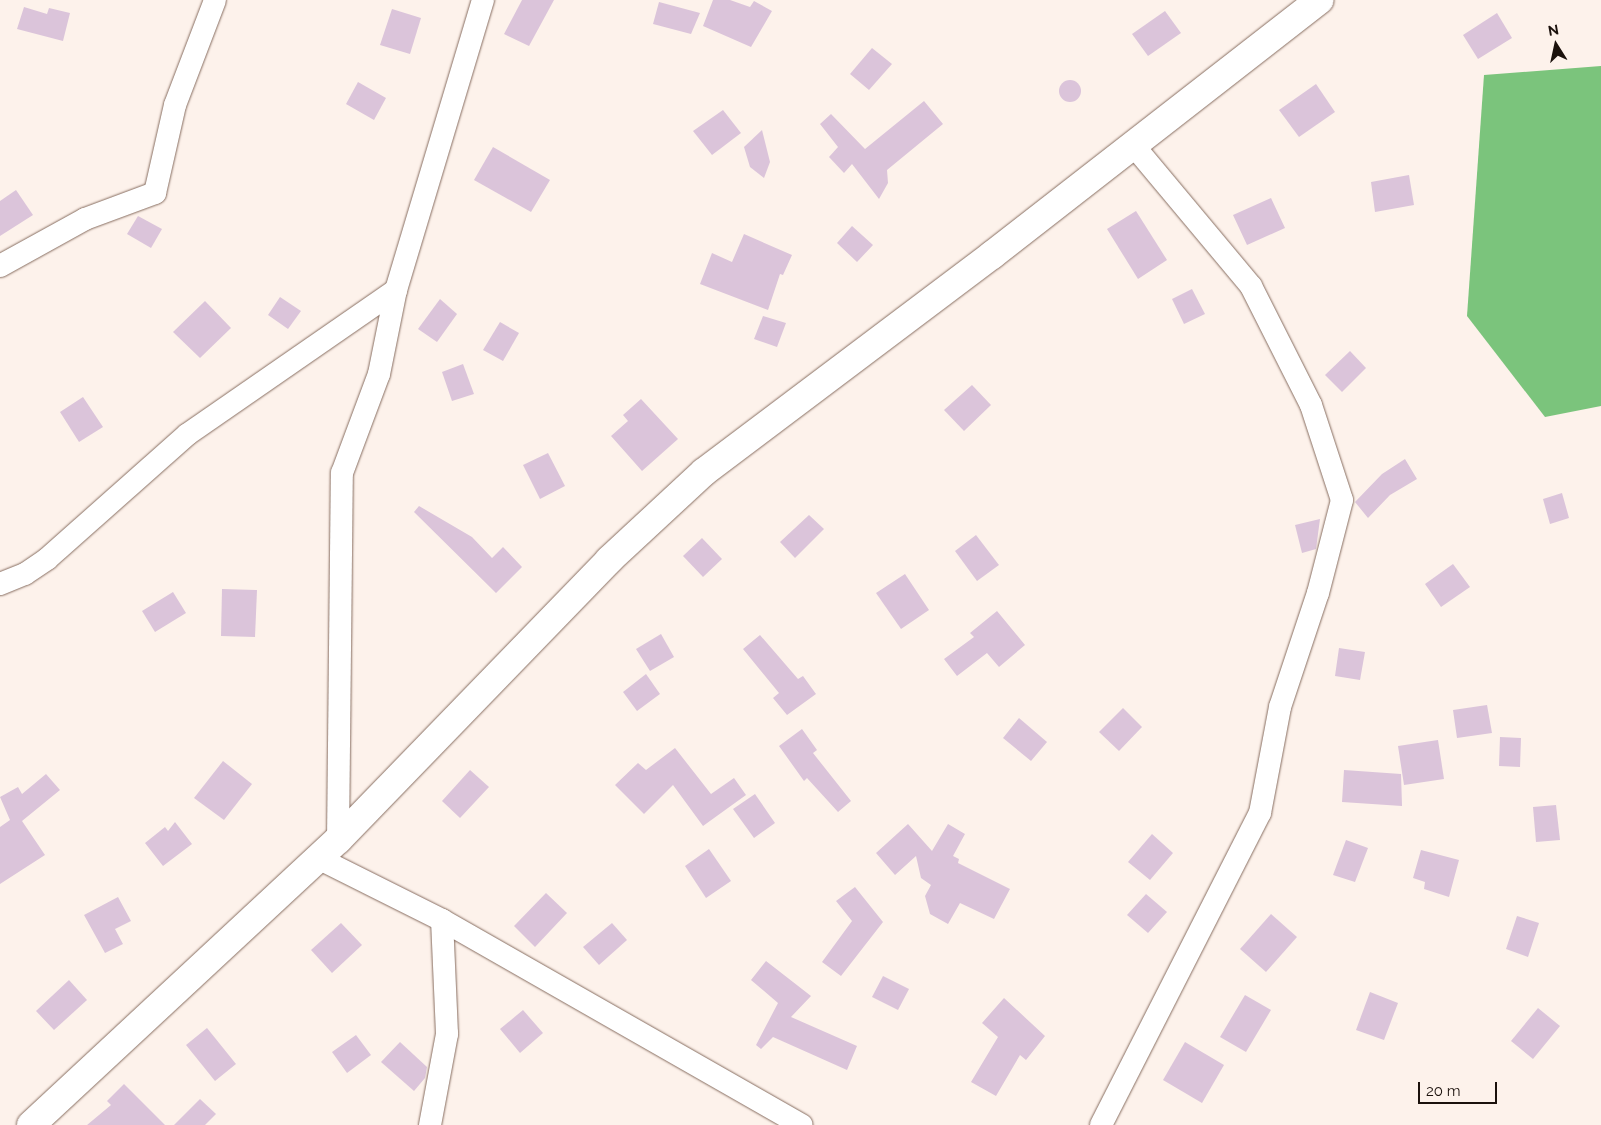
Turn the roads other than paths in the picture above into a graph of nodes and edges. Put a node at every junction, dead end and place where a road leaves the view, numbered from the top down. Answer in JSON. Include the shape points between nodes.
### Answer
{"nodes":[{"id":1,"x":215,"y":0,"type":"edge"},
{"id":2,"x":483,"y":0,"type":"edge"},
{"id":3,"x":1320,"y":0,"type":"edge"},
{"id":4,"x":1133,"y":145,"type":"junction"},
{"id":5,"x":0,"y":266,"type":"edge"},
{"id":6,"x":396,"y":290,"type":"junction"},
{"id":7,"x":0,"y":584,"type":"edge"},
{"id":8,"x":328,"y":849,"type":"junction"},
{"id":9,"x":442,"y":920,"type":"junction"},
{"id":10,"x":31,"y":1125,"type":"edge"},
{"id":11,"x":430,"y":1125,"type":"edge"},
{"id":12,"x":802,"y":1125,"type":"edge"},
{"id":13,"x":1101,"y":1125,"type":"edge"}],
"edges":[{"from":1,"to":5,"type":"street","via":[[174,105],[155,193],[85,219]]},
{"from":2,"to":6,"type":"street"},
{"from":3,"to":4,"type":"street"},
{"from":4,"to":8,"type":"street","via":[[704,472],[609,560]]},
{"from":4,"to":13,"type":"street","via":[[1251,286],[1310,405],[1342,500],[1318,593],[1280,707],[1260,813]]},
{"from":6,"to":7,"type":"street","via":[[188,434],[48,559],[25,574]]},
{"from":6,"to":8,"type":"street","via":[[379,374],[347,454],[340,490]]},
{"from":8,"to":9,"type":"street"},
{"from":8,"to":10,"type":"street"},
{"from":9,"to":11,"type":"street","via":[[447,1034]]},
{"from":9,"to":12,"type":"street"}]}
